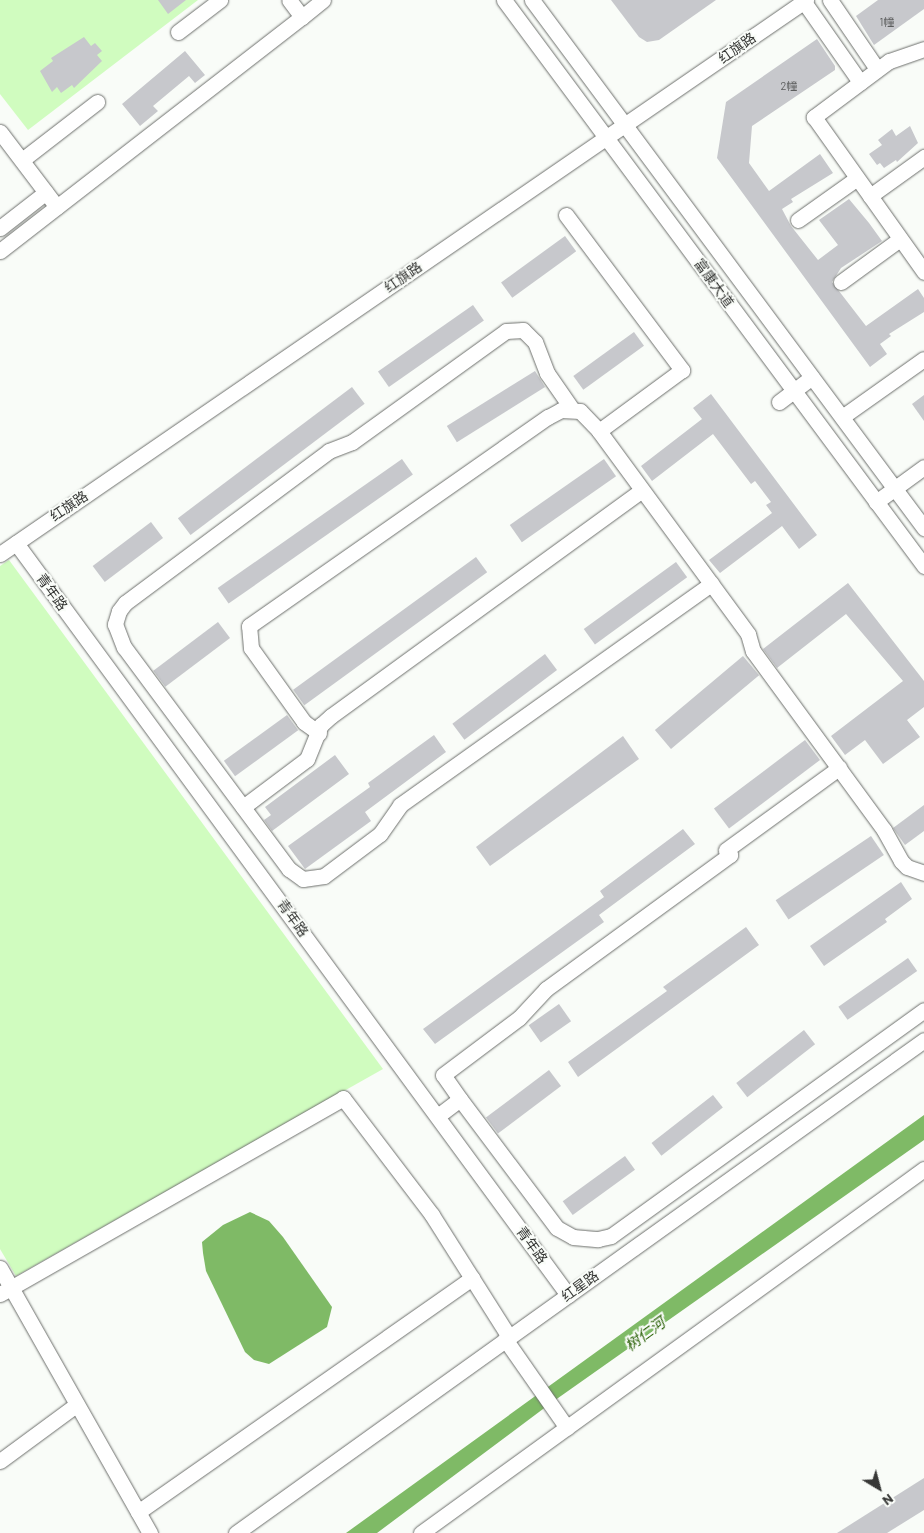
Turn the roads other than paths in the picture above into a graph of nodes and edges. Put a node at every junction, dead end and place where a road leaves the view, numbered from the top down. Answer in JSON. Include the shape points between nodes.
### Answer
{"nodes":[{"id":1,"x":220,"y":0,"type":"edge"},
{"id":2,"x":289,"y":0,"type":"edge"},
{"id":3,"x":323,"y":0,"type":"edge"},
{"id":4,"x":504,"y":0,"type":"edge"},
{"id":5,"x":532,"y":0,"type":"edge"},
{"id":6,"x":830,"y":0,"type":"edge"},
{"id":7,"x":805,"y":1,"type":"edge"},
{"id":8,"x":302,"y":17,"type":"junction"},
{"id":9,"x":178,"y":32,"type":"dead end"},
{"id":10,"x":924,"y":49,"type":"edge"},
{"id":11,"x":877,"y":70,"type":"junction"},
{"id":12,"x":860,"y":82,"type":"junction"},
{"id":13,"x":97,"y":102,"type":"dead end"},
{"id":14,"x":625,"y":125,"type":"junction"},
{"id":15,"x":0,"y":132,"type":"edge"},
{"id":16,"x":606,"y":137,"type":"junction"},
{"id":17,"x":924,"y":157,"type":"edge"},
{"id":18,"x":22,"y":160,"type":"junction"},
{"id":19,"x":857,"y":178,"type":"junction"},
{"id":20,"x":46,"y":192,"type":"junction"},
{"id":21,"x":870,"y":196,"type":"junction"},
{"id":22,"x":57,"y":207,"type":"junction"},
{"id":23,"x":566,"y":215,"type":"dead end"},
{"id":24,"x":798,"y":220,"type":"dead end"},
{"id":25,"x":0,"y":228,"type":"edge"},
{"id":26,"x":900,"y":239,"type":"junction"},
{"id":27,"x":0,"y":251,"type":"edge"},
{"id":28,"x":924,"y":272,"type":"edge"},
{"id":29,"x":841,"y":282,"type":"dead end"},
{"id":30,"x":924,"y":359,"type":"edge"},
{"id":31,"x":812,"y":377,"type":"junction"},
{"id":32,"x":794,"y":391,"type":"junction"},
{"id":33,"x":779,"y":402,"type":"dead end"},
{"id":34,"x":572,"y":409,"type":"junction"},
{"id":35,"x":842,"y":417,"type":"junction"},
{"id":36,"x":599,"y":431,"type":"junction"},
{"id":37,"x":924,"y":467,"type":"edge"},
{"id":38,"x":894,"y":488,"type":"junction"},
{"id":39,"x":642,"y":490,"type":"junction"},
{"id":40,"x":876,"y":502,"type":"junction"},
{"id":41,"x":924,"y":528,"type":"edge"},
{"id":42,"x":16,"y":543,"type":"junction"},
{"id":43,"x":0,"y":554,"type":"edge"},
{"id":44,"x":924,"y":566,"type":"edge"},
{"id":45,"x":711,"y":584,"type":"junction"},
{"id":46,"x":319,"y":733,"type":"junction"},
{"id":47,"x":840,"y":768,"type":"junction"},
{"id":48,"x":243,"y":807,"type":"junction"},
{"id":49,"x":924,"y":873,"type":"edge"},
{"id":50,"x":924,"y":1010,"type":"edge"},
{"id":51,"x":924,"y":1040,"type":"edge"},
{"id":52,"x":460,"y":1100,"type":"junction"},
{"id":53,"x":439,"y":1115,"type":"junction"},
{"id":54,"x":924,"y":1170,"type":"edge"},
{"id":55,"x":0,"y":1268,"type":"edge"},
{"id":56,"x":472,"y":1278,"type":"junction"},
{"id":57,"x":6,"y":1291,"type":"edge"},
{"id":58,"x":568,"y":1295,"type":"junction"},
{"id":59,"x":507,"y":1338,"type":"junction"},
{"id":60,"x":76,"y":1405,"type":"junction"},
{"id":61,"x":567,"y":1428,"type":"junction"},
{"id":62,"x":0,"y":1461,"type":"edge"},
{"id":63,"x":138,"y":1512,"type":"junction"},
{"id":64,"x":150,"y":1533,"type":"edge"},
{"id":65,"x":236,"y":1533,"type":"edge"},
{"id":66,"x":421,"y":1533,"type":"edge"}],
"edges":[{"from":1,"to":9,"type":"street"},
{"from":2,"to":8,"type":"street"},
{"from":3,"to":8,"type":"street"},
{"from":4,"to":16,"type":"street","name":"富康大道"},
{"from":5,"to":14,"type":"street","name":"富康大道"},
{"from":6,"to":11,"type":"street"},
{"from":7,"to":12,"type":"street"},
{"from":7,"to":14,"type":"street","name":"红旗路"},
{"from":8,"to":22,"type":"street"},
{"from":10,"to":11,"type":"street","via":[[889,61]]},
{"from":11,"to":12,"type":"street"},
{"from":12,"to":19,"type":"street","via":[[814,117]]},
{"from":13,"to":18,"type":"street"},
{"from":14,"to":16,"type":"street","name":"红旗路"},
{"from":14,"to":31,"type":"street","name":"富康大道"},
{"from":15,"to":18,"type":"street"},
{"from":16,"to":32,"type":"street","name":"富康大道"},
{"from":16,"to":42,"type":"street","name":"红旗路"},
{"from":17,"to":21,"type":"street"},
{"from":18,"to":20,"type":"street"},
{"from":19,"to":21,"type":"street"},
{"from":19,"to":24,"type":"street"},
{"from":20,"to":22,"type":"street"},
{"from":20,"to":25,"type":"street"},
{"from":21,"to":26,"type":"street"},
{"from":22,"to":27,"type":"street"},
{"from":23,"to":36,"type":"street","via":[[682,370]]},
{"from":26,"to":28,"type":"street"},
{"from":26,"to":29,"type":"street"},
{"from":30,"to":35,"type":"street"},
{"from":31,"to":32,"type":"street"},
{"from":31,"to":35,"type":"street","name":"富康大道"},
{"from":32,"to":33,"type":"street"},
{"from":32,"to":40,"type":"street","name":"富康大道"},
{"from":34,"to":36,"type":"street","via":[[588,416]]},
{"from":34,"to":46,"type":"street","via":[[548,417],[249,626],[250,648],[304,722]]},
{"from":34,"to":48,"type":"street","via":[[547,373],[535,342],[523,330],[506,332],[352,442],[329,451],[125,603],[115,624],[124,647]]},
{"from":35,"to":38,"type":"street","name":"富康大道"},
{"from":36,"to":39,"type":"street"},
{"from":37,"to":38,"type":"street"},
{"from":38,"to":40,"type":"street"},
{"from":38,"to":41,"type":"street","name":"富康大道"},
{"from":39,"to":45,"type":"street"},
{"from":39,"to":46,"type":"street","via":[[331,716],[321,724]]},
{"from":40,"to":44,"type":"street","name":"富康大道"},
{"from":42,"to":43,"type":"street","name":"红旗路"},
{"from":42,"to":53,"type":"street","name":"青年路"},
{"from":45,"to":47,"type":"street","via":[[748,634],[754,651]]},
{"from":45,"to":48,"type":"street","via":[[400,805],[380,834],[324,876],[314,879],[295,876]]},
{"from":46,"to":48,"type":"street","via":[[307,759]]},
{"from":47,"to":49,"type":"street","via":[[884,830],[901,861]]},
{"from":47,"to":52,"type":"street","via":[[726,850],[730,855],[546,988],[519,1018],[443,1075]]},
{"from":50,"to":52,"type":"street","via":[[611,1236],[598,1239],[573,1236],[557,1228]]},
{"from":51,"to":58,"type":"street","name":"红星路"},
{"from":52,"to":53,"type":"street"},
{"from":53,"to":58,"type":"street","name":"青年路"},
{"from":54,"to":61,"type":"street"},
{"from":55,"to":57,"type":"street"},
{"from":56,"to":57,"type":"street","via":[[432,1215],[343,1098]]},
{"from":56,"to":59,"type":"street"},
{"from":56,"to":63,"type":"street"},
{"from":57,"to":60,"type":"street"},
{"from":58,"to":59,"type":"street","name":"红星路"},
{"from":59,"to":61,"type":"street"},
{"from":59,"to":65,"type":"street","name":"红星路"},
{"from":60,"to":62,"type":"street"},
{"from":60,"to":63,"type":"street"},
{"from":61,"to":66,"type":"street"},
{"from":63,"to":64,"type":"street"}]}
